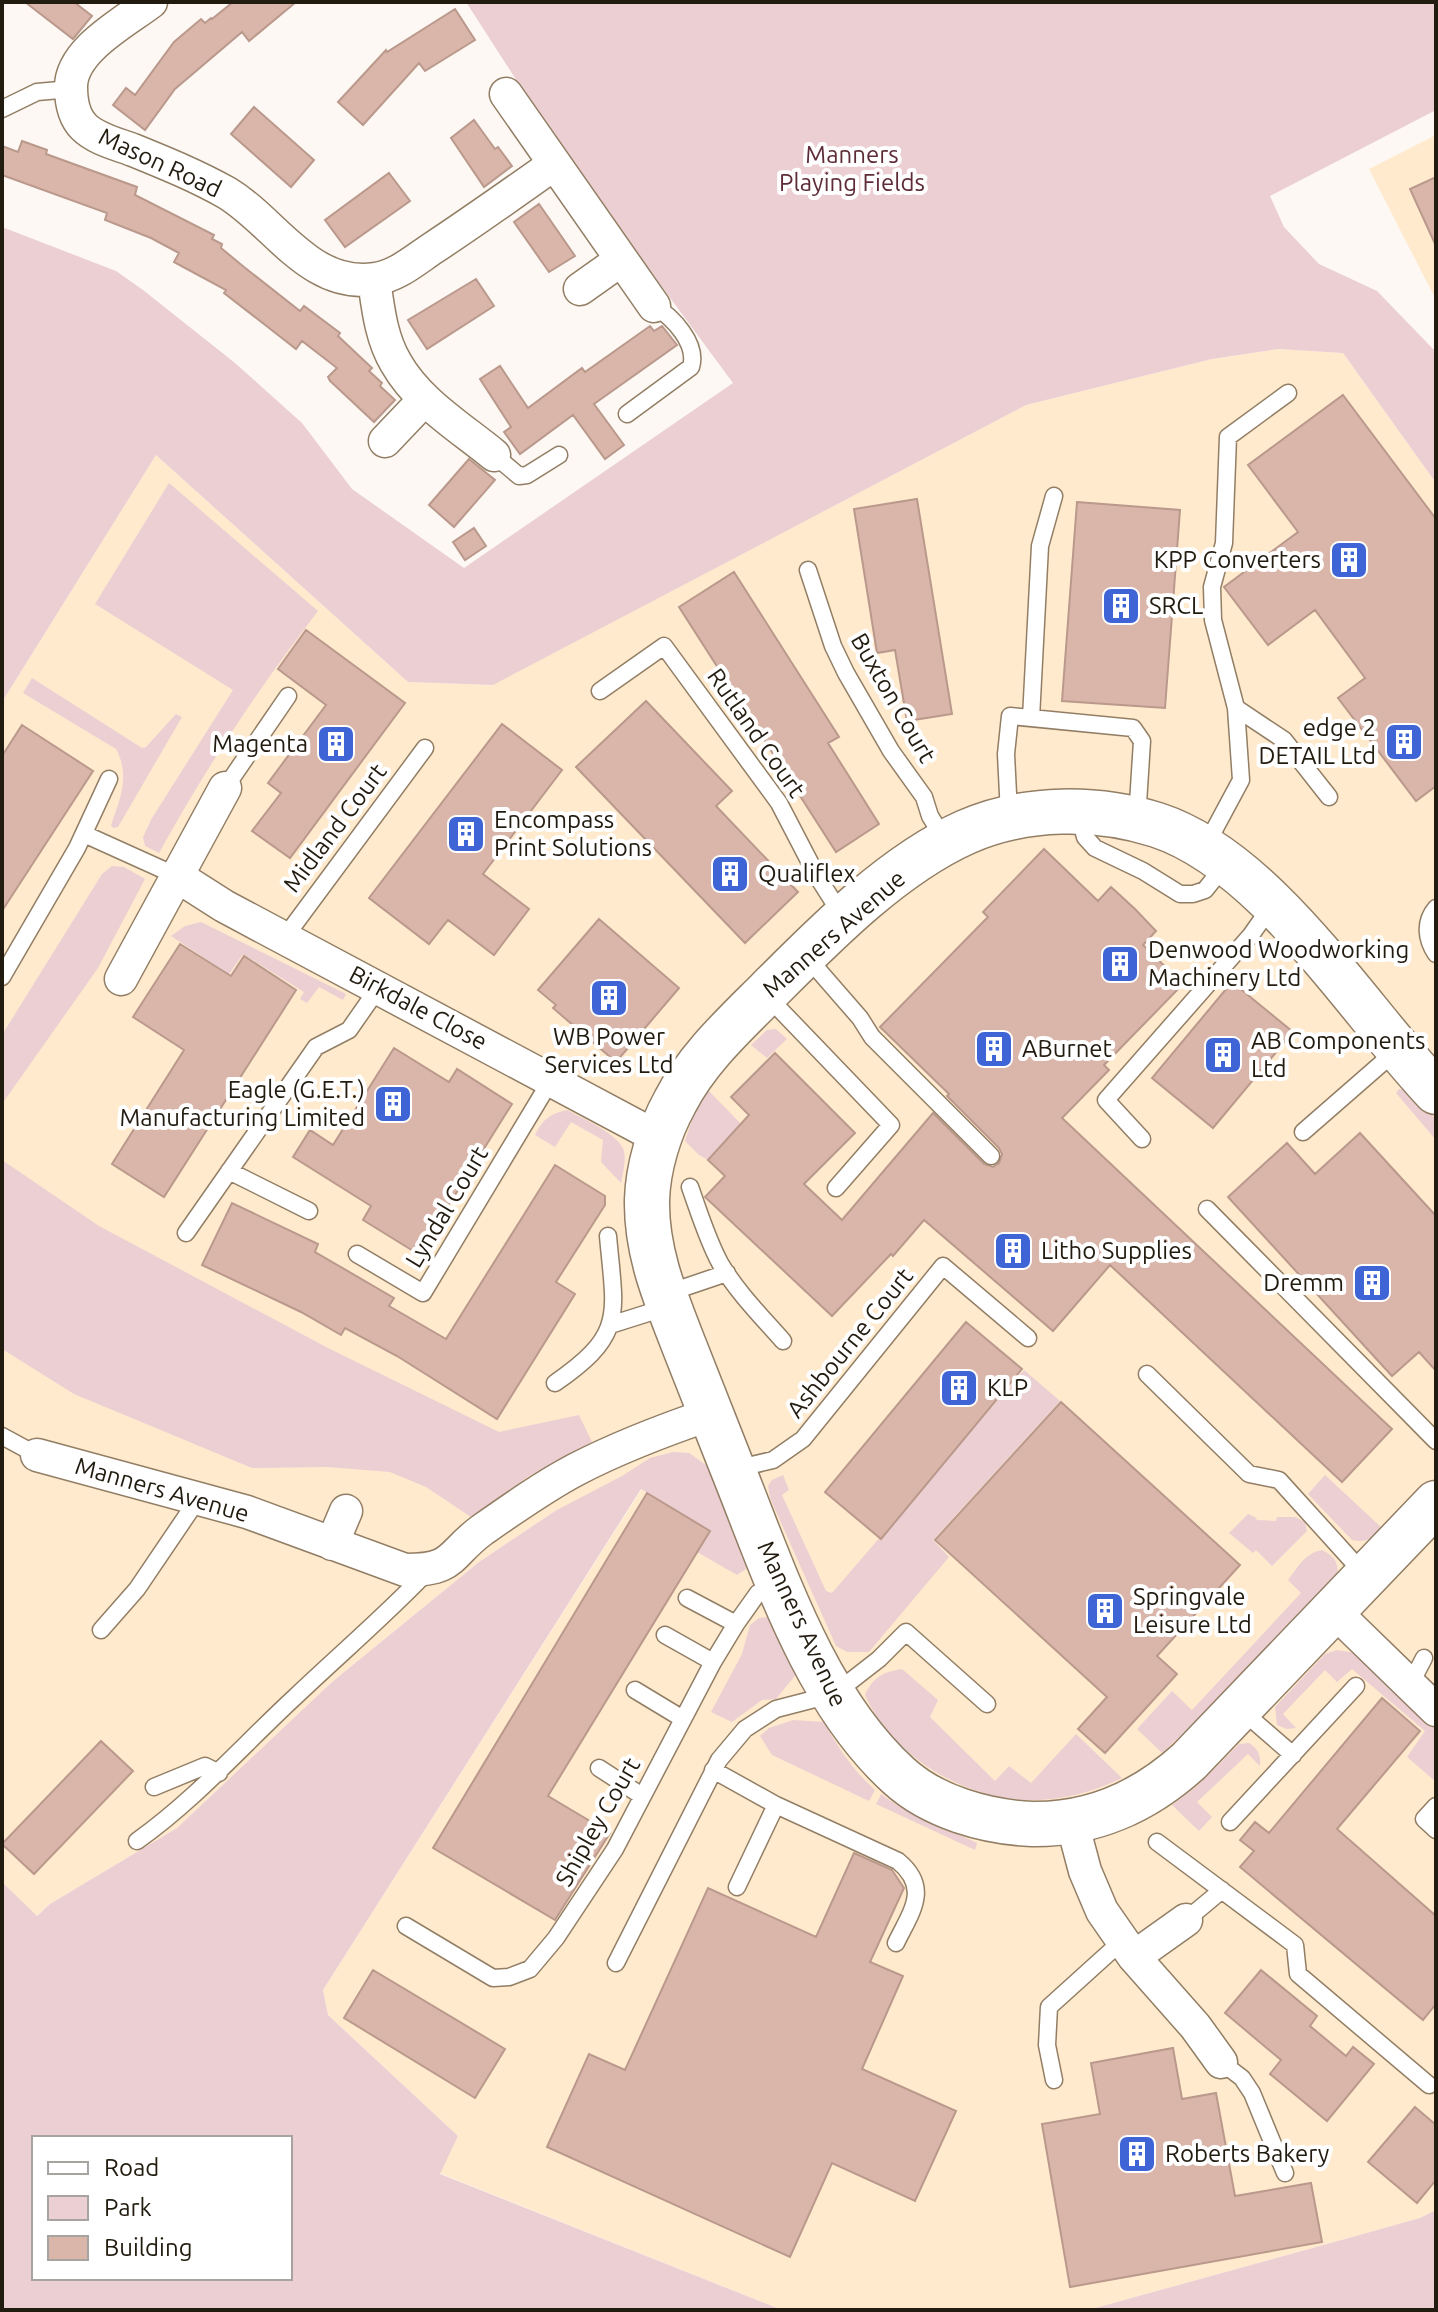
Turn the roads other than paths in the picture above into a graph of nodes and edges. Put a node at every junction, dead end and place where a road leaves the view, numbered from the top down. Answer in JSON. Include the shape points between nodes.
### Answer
{"nodes":[{"id":1,"x":151,"y":2,"type":"edge"},
{"id":2,"x":71,"y":89,"type":"junction"},
{"id":3,"x":506,"y":94,"type":"dead end"},
{"id":4,"x":2,"y":109,"type":"edge"},
{"id":5,"x":553,"y":165,"type":"junction"},
{"id":6,"x":621,"y":260,"type":"junction"},
{"id":7,"x":374,"y":280,"type":"junction"},
{"id":8,"x":580,"y":289,"type":"dead end"},
{"id":9,"x":654,"y":306,"type":"joint"},
{"id":10,"x":1288,"y":393,"type":"dead end"},
{"id":11,"x":424,"y":400,"type":"junction"},
{"id":12,"x":627,"y":414,"type":"dead end"},
{"id":13,"x":385,"y":441,"type":"dead end"},
{"id":14,"x":494,"y":455,"type":"joint"},
{"id":15,"x":559,"y":455,"type":"dead end"},
{"id":16,"x":1054,"y":496,"type":"dead end"},
{"id":17,"x":808,"y":570,"type":"dead end"},
{"id":18,"x":600,"y":691,"type":"dead end"},
{"id":19,"x":288,"y":696,"type":"dead end"},
{"id":20,"x":1236,"y":708,"type":"junction"},
{"id":21,"x":1031,"y":718,"type":"junction"},
{"id":22,"x":425,"y":748,"type":"dead end"},
{"id":23,"x":109,"y":779,"type":"dead end"},
{"id":24,"x":225,"y":788,"type":"joint"},
{"id":25,"x":1329,"y":797,"type":"dead end"},
{"id":26,"x":1079,"y":812,"type":"junction"},
{"id":27,"x":1010,"y":820,"type":"junction"},
{"id":28,"x":1137,"y":820,"type":"junction"},
{"id":29,"x":84,"y":834,"type":"junction"},
{"id":30,"x":947,"y":843,"type":"junction"},
{"id":31,"x":1215,"y":856,"type":"junction"},
{"id":32,"x":177,"y":876,"type":"junction"},
{"id":33,"x":1273,"y":904,"type":"junction"},
{"id":34,"x":1436,"y":908,"type":"edge"},
{"id":35,"x":844,"y":919,"type":"junction"},
{"id":36,"x":285,"y":937,"type":"junction"},
{"id":37,"x":1436,"y":954,"type":"edge"},
{"id":38,"x":805,"y":955,"type":"junction"},
{"id":39,"x":2,"y":977,"type":"edge"},
{"id":40,"x":121,"y":979,"type":"dead end"},
{"id":41,"x":379,"y":987,"type":"junction"},
{"id":42,"x":765,"y":994,"type":"junction"},
{"id":43,"x":1397,"y":1050,"type":"junction"},
{"id":44,"x":551,"y":1080,"type":"junction"},
{"id":45,"x":1436,"y":1092,"type":"edge"},
{"id":46,"x":1303,"y":1132,"type":"dead end"},
{"id":47,"x":659,"y":1138,"type":"junction"},
{"id":48,"x":1142,"y":1139,"type":"dead end"},
{"id":49,"x":991,"y":1156,"type":"dead end"},
{"id":50,"x":229,"y":1171,"type":"junction"},
{"id":51,"x":690,"y":1187,"type":"dead end"},
{"id":52,"x":836,"y":1188,"type":"dead end"},
{"id":53,"x":1207,"y":1209,"type":"dead end"},
{"id":54,"x":309,"y":1211,"type":"dead end"},
{"id":55,"x":186,"y":1233,"type":"dead end"},
{"id":56,"x":608,"y":1236,"type":"dead end"},
{"id":57,"x":357,"y":1254,"type":"dead end"},
{"id":58,"x":727,"y":1273,"type":"junction"},
{"id":59,"x":666,"y":1301,"type":"junction"},
{"id":60,"x":610,"y":1325,"type":"junction"},
{"id":61,"x":1028,"y":1338,"type":"dead end"},
{"id":62,"x":783,"y":1341,"type":"dead end"},
{"id":63,"x":1147,"y":1374,"type":"dead end"},
{"id":64,"x":555,"y":1383,"type":"dead end"},
{"id":65,"x":711,"y":1414,"type":"junction"},
{"id":66,"x":2,"y":1436,"type":"edge"},
{"id":67,"x":1436,"y":1441,"type":"edge"},
{"id":68,"x":37,"y":1455,"type":"joint"},
{"id":69,"x":733,"y":1469,"type":"junction"},
{"id":70,"x":198,"y":1499,"type":"junction"},
{"id":71,"x":1436,"y":1503,"type":"edge"},
{"id":72,"x":346,"y":1511,"type":"dead end"},
{"id":73,"x":332,"y":1544,"type":"junction"},
{"id":74,"x":429,"y":1570,"type":"junction"},
{"id":75,"x":1366,"y":1576,"type":"junction"},
{"id":76,"x":779,"y":1582,"type":"junction"},
{"id":77,"x":687,"y":1598,"type":"dead end"},
{"id":78,"x":1333,"y":1610,"type":"junction"},
{"id":79,"x":736,"y":1624,"type":"junction"},
{"id":80,"x":101,"y":1630,"type":"dead end"},
{"id":81,"x":665,"y":1635,"type":"dead end"},
{"id":82,"x":713,"y":1662,"type":"junction"},
{"id":83,"x":1356,"y":1686,"type":"dead end"},
{"id":84,"x":635,"y":1690,"type":"dead end"},
{"id":85,"x":834,"y":1694,"type":"junction"},
{"id":86,"x":987,"y":1704,"type":"dead end"},
{"id":87,"x":1240,"y":1709,"type":"junction"},
{"id":88,"x":1436,"y":1710,"type":"edge"},
{"id":89,"x":683,"y":1719,"type":"junction"},
{"id":90,"x":1293,"y":1755,"type":"junction"},
{"id":91,"x":599,"y":1768,"type":"dead end"},
{"id":92,"x":713,"y":1770,"type":"junction"},
{"id":93,"x":219,"y":1773,"type":"junction"},
{"id":94,"x":154,"y":1787,"type":"dead end"},
{"id":95,"x":642,"y":1796,"type":"junction"},
{"id":96,"x":776,"y":1805,"type":"junction"},
{"id":97,"x":1436,"y":1806,"type":"edge"},
{"id":98,"x":1072,"y":1822,"type":"junction"},
{"id":99,"x":1230,"y":1822,"type":"dead end"},
{"id":100,"x":1436,"y":1830,"type":"edge"},
{"id":101,"x":137,"y":1841,"type":"dead end"},
{"id":102,"x":1157,"y":1842,"type":"dead end"},
{"id":103,"x":737,"y":1887,"type":"dead end"},
{"id":104,"x":1222,"y":1890,"type":"junction"},
{"id":105,"x":1186,"y":1920,"type":"joint"},
{"id":106,"x":406,"y":1926,"type":"dead end"},
{"id":107,"x":896,"y":1943,"type":"dead end"},
{"id":108,"x":1128,"y":1949,"type":"junction"},
{"id":109,"x":616,"y":1963,"type":"dead end"},
{"id":110,"x":1221,"y":2062,"type":"joint"},
{"id":111,"x":1054,"y":2080,"type":"dead end"},
{"id":112,"x":1429,"y":2085,"type":"dead end"},
{"id":113,"x":1285,"y":2173,"type":"dead end"}],
"edges":[{"from":1,"to":2,"type":"street","via":[[93,45],[76,68]]},
{"from":2,"to":4,"type":"lane","via":[[37,92]]},
{"from":2,"to":7,"type":"street","name":"Mason Road","via":[[76,116],[93,134],[230,195],[310,263],[348,278]]},
{"from":3,"to":5,"type":"street"},
{"from":5,"to":6,"type":"street"},
{"from":5,"to":7,"type":"street","via":[[402,269]]},
{"from":6,"to":8,"type":"street"},
{"from":6,"to":9,"type":"street"},
{"from":7,"to":11,"type":"street","via":[[394,361]]},
{"from":9,"to":12,"type":"lane","via":[[668,314],[693,351],[693,360],[691,367]]},
{"from":10,"to":20,"type":"lane","via":[[1228,437],[1224,543],[1212,587],[1213,620]]},
{"from":11,"to":13,"type":"street"},
{"from":11,"to":14,"type":"street"},
{"from":14,"to":15,"type":"lane","via":[[519,476]]},
{"from":16,"to":21,"type":"lane","via":[[1040,546]]},
{"from":17,"to":30,"type":"lane","name":"Buxton Court","via":[[846,673]]},
{"from":18,"to":35,"type":"lane","name":"Rutland Court","via":[[664,646],[779,803]]},
{"from":19,"to":24,"type":"lane"},
{"from":20,"to":25,"type":"lane","via":[[1284,740]]},
{"from":20,"to":31,"type":"lane","via":[[1241,780]]},
{"from":21,"to":27,"type":"lane","via":[[1010,716]]},
{"from":21,"to":28,"type":"lane","via":[[1133,728],[1142,741]]},
{"from":22,"to":36,"type":"lane","name":"Midland Court"},
{"from":23,"to":29,"type":"lane"},
{"from":24,"to":32,"type":"street"},
{"from":26,"to":27,"type":"street","name":"Manners Avenue"},
{"from":26,"to":28,"type":"street","name":"Manners Avenue"},
{"from":26,"to":31,"type":"lane","via":[[1085,837],[1095,848],[1180,894],[1205,890]]},
{"from":27,"to":30,"type":"street","name":"Manners Avenue"},
{"from":28,"to":31,"type":"street","name":"Manners Avenue","via":[[1192,840]]},
{"from":29,"to":32,"type":"lane"},
{"from":29,"to":39,"type":"lane"},
{"from":30,"to":35,"type":"street","name":"Manners Avenue"},
{"from":31,"to":33,"type":"street","name":"Manners Avenue"},
{"from":32,"to":36,"type":"street","name":"Birkdale Close"},
{"from":32,"to":40,"type":"street"},
{"from":33,"to":43,"type":"street","name":"Manners Avenue"},
{"from":33,"to":48,"type":"lane","via":[[1106,1100]]},
{"from":34,"to":37,"type":"lane","via":[[1427,934]]},
{"from":35,"to":38,"type":"street","name":"Manners Avenue"},
{"from":36,"to":41,"type":"street","name":"Birkdale Close"},
{"from":38,"to":42,"type":"street","name":"Manners Avenue"},
{"from":38,"to":49,"type":"lane","via":[[872,1037]]},
{"from":41,"to":44,"type":"street","name":"Birkdale Close"},
{"from":41,"to":50,"type":"lane","via":[[349,1030],[316,1047]]},
{"from":42,"to":47,"type":"street","name":"Manners Avenue","via":[[691,1076]]},
{"from":42,"to":52,"type":"lane","via":[[891,1125]]},
{"from":43,"to":45,"type":"street","name":"Manners Avenue"},
{"from":43,"to":46,"type":"lane"},
{"from":44,"to":47,"type":"street","name":"Birkdale Close"},
{"from":44,"to":57,"type":"lane","name":"Lyndal Court","via":[[423,1293]]},
{"from":47,"to":59,"type":"street","name":"Manners Avenue","via":[[647,1219]]},
{"from":50,"to":54,"type":"lane"},
{"from":50,"to":55,"type":"lane"},
{"from":51,"to":58,"type":"lane","via":[[711,1246]]},
{"from":53,"to":67,"type":"lane"},
{"from":56,"to":60,"type":"lane","via":[[614,1307]]},
{"from":58,"to":59,"type":"lane"},
{"from":58,"to":62,"type":"lane"},
{"from":59,"to":60,"type":"lane"},
{"from":59,"to":65,"type":"street","name":"Manners Avenue"},
{"from":60,"to":64,"type":"lane","via":[[585,1362]]},
{"from":61,"to":69,"type":"lane","name":"Ashbourne Court","via":[[943,1266],[803,1439],[773,1460]]},
{"from":63,"to":75,"type":"lane","via":[[1249,1474],[1279,1480]]},
{"from":65,"to":69,"type":"street","name":"Manners Avenue"},
{"from":65,"to":74,"type":"street","via":[[644,1437],[573,1471],[480,1532],[450,1561]]},
{"from":66,"to":68,"type":"lane"},
{"from":68,"to":70,"type":"street","name":"Manners Avenue"},
{"from":69,"to":76,"type":"street","name":"Manners Avenue"},
{"from":70,"to":73,"type":"street","name":"Manners Avenue"},
{"from":70,"to":80,"type":"lane","via":[[137,1589]]},
{"from":71,"to":75,"type":"street","name":"Manners Avenue"},
{"from":72,"to":73,"type":"street"},
{"from":73,"to":74,"type":"street","name":"Manners Avenue","via":[[385,1569]]},
{"from":74,"to":93,"type":"lane"},
{"from":75,"to":78,"type":"street","name":"Manners Avenue"},
{"from":76,"to":79,"type":"lane","name":"Shipley Court","via":[[758,1593]]},
{"from":76,"to":85,"type":"street","name":"Manners Avenue"},
{"from":77,"to":79,"type":"lane"},
{"from":78,"to":87,"type":"street","name":"Manners Avenue"},
{"from":78,"to":88,"type":"street","via":[[1417,1671]]},
{"from":79,"to":82,"type":"lane","name":"Shipley Court"},
{"from":81,"to":82,"type":"lane"},
{"from":82,"to":89,"type":"lane","name":"Shipley Court"},
{"from":83,"to":90,"type":"lane"},
{"from":84,"to":89,"type":"lane"},
{"from":85,"to":86,"type":"lane","via":[[906,1632]]},
{"from":85,"to":92,"type":"lane","via":[[776,1709],[745,1729]]},
{"from":85,"to":98,"type":"street","name":"Manners Avenue","via":[[852,1727],[902,1779],[925,1794],[988,1819]]},
{"from":87,"to":90,"type":"lane"},
{"from":87,"to":98,"type":"street","name":"Manners Avenue","via":[[1170,1778],[1144,1796]]},
{"from":89,"to":95,"type":"lane","name":"Shipley Court"},
{"from":90,"to":99,"type":"lane"},
{"from":91,"to":95,"type":"lane"},
{"from":92,"to":96,"type":"lane"},
{"from":92,"to":109,"type":"lane"},
{"from":93,"to":94,"type":"lane","via":[[205,1766]]},
{"from":93,"to":101,"type":"lane"},
{"from":95,"to":106,"type":"lane","name":"Shipley Court","via":[[615,1849],[530,1969],[493,1978]]},
{"from":96,"to":103,"type":"lane"},
{"from":96,"to":107,"type":"lane","via":[[898,1861],[911,1872],[915,1902]]},
{"from":97,"to":100,"type":"lane","via":[[1424,1819]]},
{"from":98,"to":108,"type":"street","via":[[1092,1891]]},
{"from":102,"to":104,"type":"lane"},
{"from":104,"to":105,"type":"lane"},
{"from":104,"to":112,"type":"lane","via":[[1295,1945],[1298,1974]]},
{"from":105,"to":108,"type":"street"},
{"from":108,"to":110,"type":"street"},
{"from":108,"to":111,"type":"lane","via":[[1049,2007],[1047,2045]]},
{"from":110,"to":113,"type":"lane","via":[[1252,2093]]}]}
